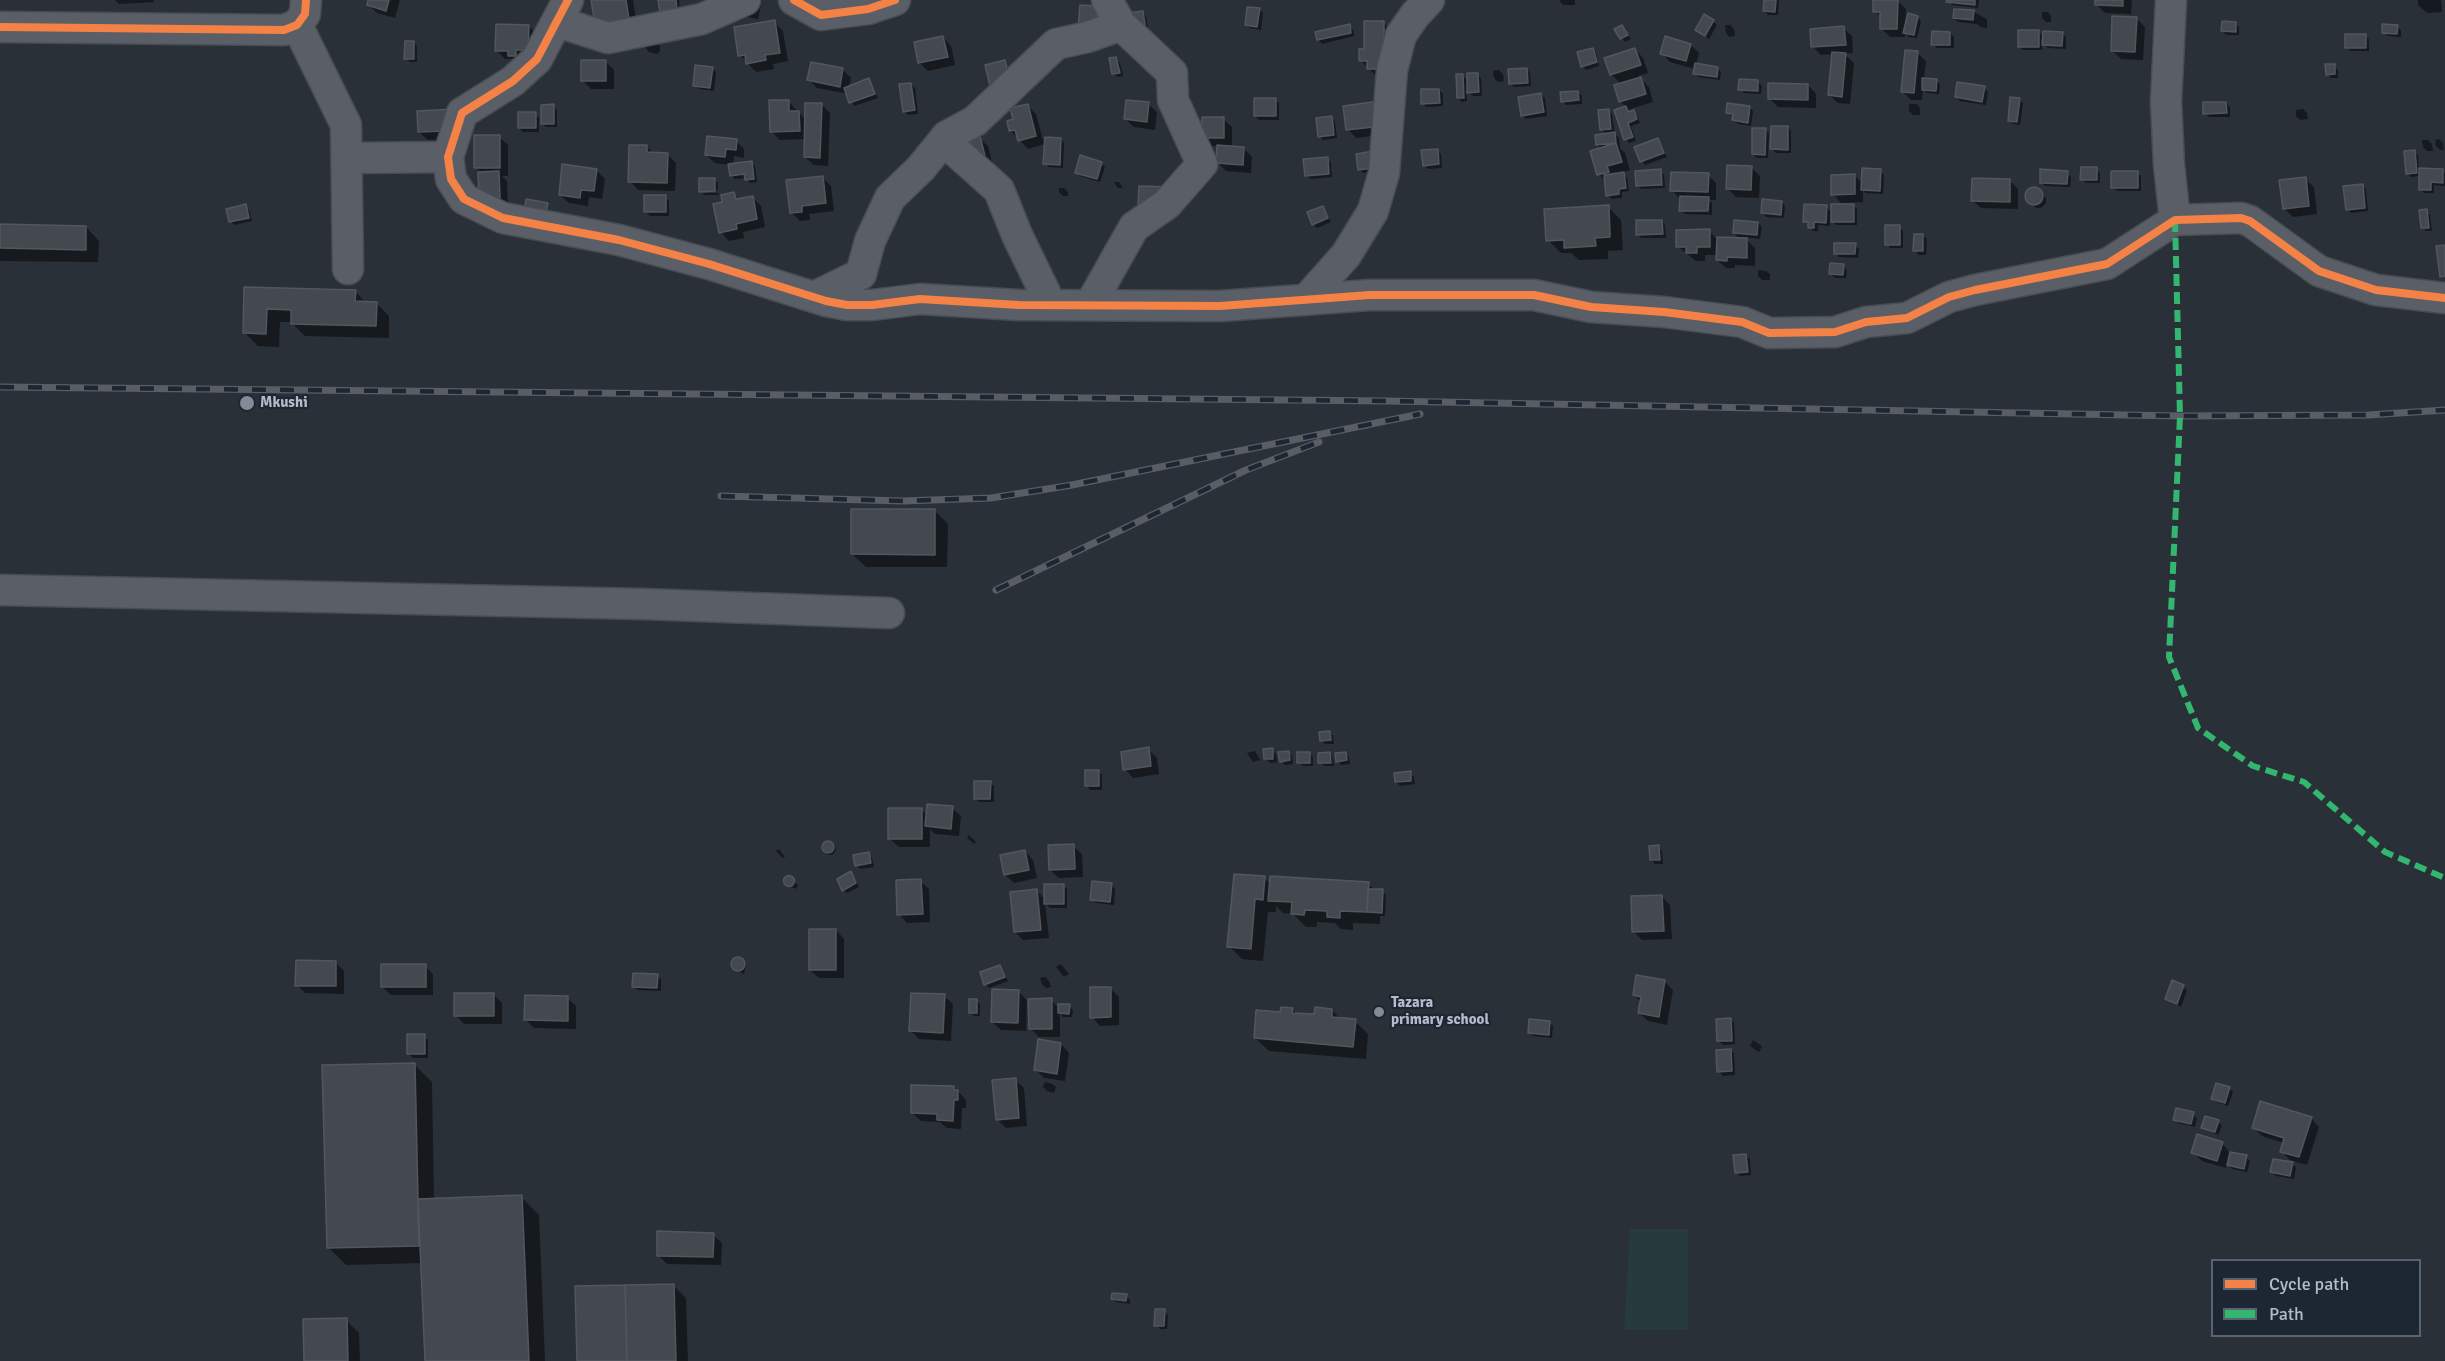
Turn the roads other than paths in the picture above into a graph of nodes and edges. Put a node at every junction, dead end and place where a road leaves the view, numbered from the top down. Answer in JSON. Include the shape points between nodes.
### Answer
{"nodes":[{"id":1,"x":745,"y":0,"type":"edge"},
{"id":2,"x":794,"y":0,"type":"edge"},
{"id":3,"x":895,"y":0,"type":"edge"},
{"id":4,"x":1429,"y":0,"type":"edge"},
{"id":5,"x":2171,"y":0,"type":"edge"},
{"id":6,"x":563,"y":11,"type":"edge"},
{"id":7,"x":302,"y":12,"type":"edge"},
{"id":8,"x":1114,"y":12,"type":"edge"},
{"id":9,"x":0,"y":27,"type":"edge"},
{"id":10,"x":947,"y":136,"type":"junction"},
{"id":11,"x":448,"y":157,"type":"junction"},
{"id":12,"x":347,"y":158,"type":"junction"},
{"id":13,"x":2175,"y":220,"type":"junction"},
{"id":14,"x":348,"y":269,"type":"dead end"},
{"id":15,"x":814,"y":297,"type":"junction"},
{"id":16,"x":2445,"y":298,"type":"edge"},
{"id":17,"x":1306,"y":300,"type":"junction"},
{"id":18,"x":1051,"y":305,"type":"junction"},
{"id":19,"x":1090,"y":305,"type":"junction"},
{"id":20,"x":0,"y":590,"type":"edge"},
{"id":21,"x":890,"y":613,"type":"dead end"}],
"edges":[{"from":1,"to":6,"type":"street","via":[[702,19],[608,38]]},
{"from":2,"to":3,"type":"street","via":[[822,15],[868,9]]},
{"from":4,"to":17,"type":"street","via":[[1401,35],[1392,70],[1384,173],[1373,211],[1346,255]]},
{"from":5,"to":13,"type":"street","via":[[2166,102]]},
{"from":6,"to":11,"type":"street","via":[[537,59],[513,81],[462,113]]},
{"from":7,"to":9,"type":"street","via":[[284,30]]},
{"from":7,"to":12,"type":"street","via":[[346,124]]},
{"from":8,"to":10,"type":"street","via":[[1088,37],[1056,44],[975,121]]},
{"from":8,"to":19,"type":"street","via":[[1172,73],[1173,100],[1202,164],[1167,204],[1134,227]]},
{"from":10,"to":15,"type":"street","via":[[890,198],[870,241],[861,274]]},
{"from":10,"to":18,"type":"street","via":[[952,148],[999,190]]},
{"from":11,"to":12,"type":"street"},
{"from":11,"to":15,"type":"street","via":[[451,180],[464,200],[503,218],[619,240]]},
{"from":12,"to":14,"type":"street"},
{"from":13,"to":16,"type":"street","via":[[2241,218],[2319,271],[2376,290]]},
{"from":13,"to":17,"type":"street","via":[[2107,264],[1975,290],[1949,297],[1907,318],[1866,322],[1835,332],[1769,333],[1742,322],[1591,307],[1534,295],[1370,295]]},
{"from":15,"to":18,"type":"street","via":[[847,305],[920,299]]},
{"from":17,"to":19,"type":"street","via":[[1220,306]]},
{"from":18,"to":19,"type":"street"},
{"from":20,"to":21,"type":"street"}]}
